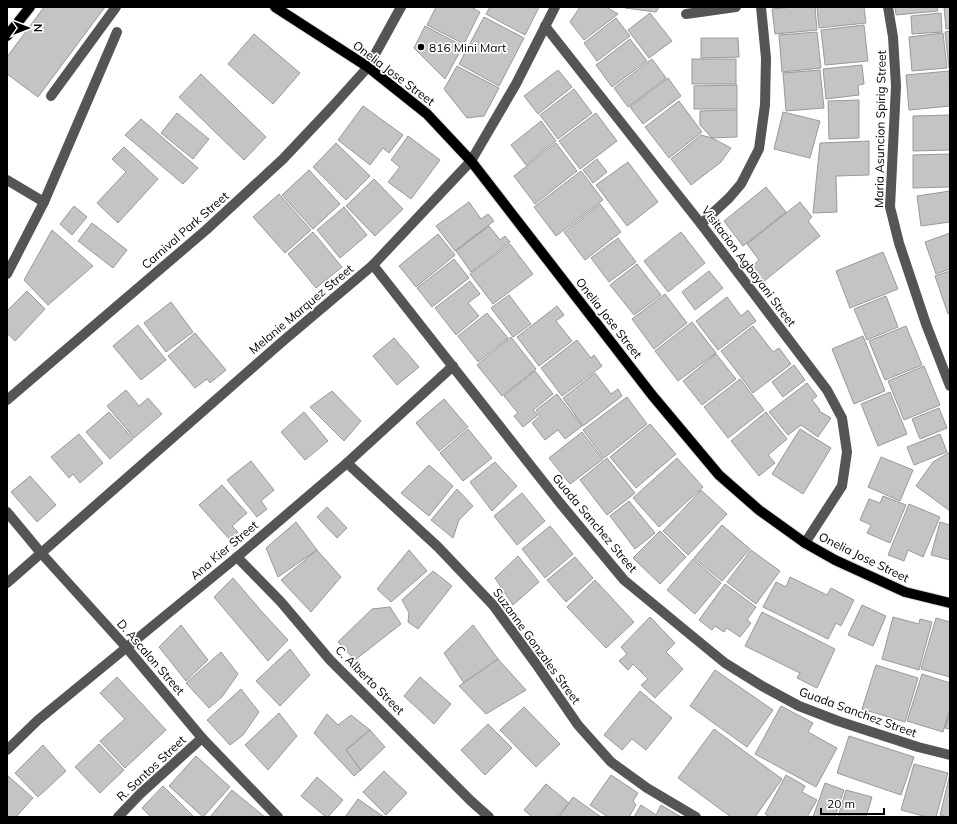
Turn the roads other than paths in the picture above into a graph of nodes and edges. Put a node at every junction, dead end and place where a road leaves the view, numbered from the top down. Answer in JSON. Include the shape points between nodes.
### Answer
{"nodes":[{"id":1,"x":30,"y":7,"type":"edge"},
{"id":2,"x":116,"y":7,"type":"edge"},
{"id":3,"x":275,"y":7,"type":"edge"},
{"id":4,"x":401,"y":7,"type":"edge"},
{"id":5,"x":555,"y":7,"type":"edge"},
{"id":6,"x":736,"y":7,"type":"edge"},
{"id":7,"x":761,"y":7,"type":"edge"},
{"id":8,"x":888,"y":7,"type":"edge"},
{"id":9,"x":686,"y":14,"type":"dead end"},
{"id":10,"x":545,"y":26,"type":"junction"},
{"id":11,"x":117,"y":32,"type":"dead end"},
{"id":12,"x":7,"y":36,"type":"edge"},
{"id":13,"x":368,"y":67,"type":"junction"},
{"id":14,"x":51,"y":96,"type":"dead end"},
{"id":15,"x":471,"y":161,"type":"junction"},
{"id":16,"x":7,"y":180,"type":"edge"},
{"id":17,"x":44,"y":202,"type":"junction"},
{"id":18,"x":701,"y":224,"type":"junction"},
{"id":19,"x":373,"y":265,"type":"junction"},
{"id":20,"x":7,"y":274,"type":"edge"},
{"id":21,"x":453,"y":366,"type":"junction"},
{"id":22,"x":950,"y":386,"type":"edge"},
{"id":23,"x":7,"y":400,"type":"edge"},
{"id":24,"x":347,"y":463,"type":"junction"},
{"id":25,"x":7,"y":512,"type":"edge"},
{"id":26,"x":806,"y":543,"type":"junction"},
{"id":27,"x":42,"y":553,"type":"junction"},
{"id":28,"x":237,"y":557,"type":"junction"},
{"id":29,"x":7,"y":583,"type":"edge"},
{"id":30,"x":950,"y":603,"type":"edge"},
{"id":31,"x":126,"y":647,"type":"junction"},
{"id":32,"x":202,"y":738,"type":"junction"},
{"id":33,"x":7,"y":750,"type":"edge"},
{"id":34,"x":950,"y":755,"type":"edge"},
{"id":35,"x":118,"y":817,"type":"edge"},
{"id":36,"x":278,"y":817,"type":"edge"},
{"id":37,"x":489,"y":817,"type":"edge"},
{"id":38,"x":696,"y":817,"type":"edge"}],
"edges":[{"from":1,"to":12,"type":"main road"},
{"from":2,"to":14,"type":"street"},
{"from":3,"to":13,"type":"main road","name":"Onelia Jose Street"},
{"from":4,"to":13,"type":"street","name":"Carnival Park Street"},
{"from":5,"to":10,"type":"street","name":"Melanie Marquez Street"},
{"from":6,"to":9,"type":"street"},
{"from":7,"to":18,"type":"street","via":[[766,58],[765,105],[759,149],[741,184]]},
{"from":8,"to":22,"type":"street","name":"Maria Asuncion Spirig Street","via":[[896,86],[890,207],[899,243]]},
{"from":10,"to":15,"type":"street","name":"Melanie Marquez Street","via":[[516,84]]},
{"from":10,"to":18,"type":"street","name":"Visitacion Agbayani Street"},
{"from":11,"to":17,"type":"street"},
{"from":13,"to":15,"type":"main road","name":"Onelia Jose Street","via":[[427,114]]},
{"from":13,"to":23,"type":"street","name":"Carnival Park Street","via":[[278,164],[206,230]]},
{"from":15,"to":19,"type":"street","name":"Melanie Marquez Street"},
{"from":15,"to":26,"type":"main road","name":"Onelia Jose Street","via":[[652,395],[719,475],[759,510]]},
{"from":16,"to":17,"type":"street"},
{"from":17,"to":20,"type":"street"},
{"from":18,"to":26,"type":"street","name":"Visitacion Agbayani Street","via":[[828,390],[842,418],[847,452],[842,486]]},
{"from":19,"to":21,"type":"street","name":"Guada Sanchez Street"},
{"from":19,"to":27,"type":"street","name":"Melanie Marquez Street"},
{"from":21,"to":24,"type":"street","name":"Ana Kier Street"},
{"from":21,"to":34,"type":"street","name":"Guada Sanchez Street","via":[[624,580],[720,658],[762,686],[799,706],[918,747]]},
{"from":24,"to":28,"type":"street","name":"Ana Kier Street"},
{"from":24,"to":38,"type":"street","name":"Suzanne Gonzales Street","via":[[438,547],[493,605],[578,725],[611,762],[647,788]]},
{"from":25,"to":27,"type":"street","name":"D. Ascalon Street"},
{"from":26,"to":30,"type":"main road","name":"Onelia Jose Street","via":[[835,560],[905,592]]},
{"from":27,"to":29,"type":"street","name":"Melanie Marquez Street"},
{"from":27,"to":31,"type":"street","name":"D. Ascalon Street"},
{"from":28,"to":31,"type":"street","name":"Ana Kier Street"},
{"from":28,"to":37,"type":"street","name":"C. Alberto Street","via":[[281,602],[330,660]]},
{"from":31,"to":32,"type":"street","name":"D. Ascalon Street"},
{"from":31,"to":33,"type":"street","name":"Ana Kier Street","via":[[38,720]]},
{"from":32,"to":35,"type":"street","name":"R. Santos Street"},
{"from":32,"to":36,"type":"street","name":"D. Ascalon Street"}]}
